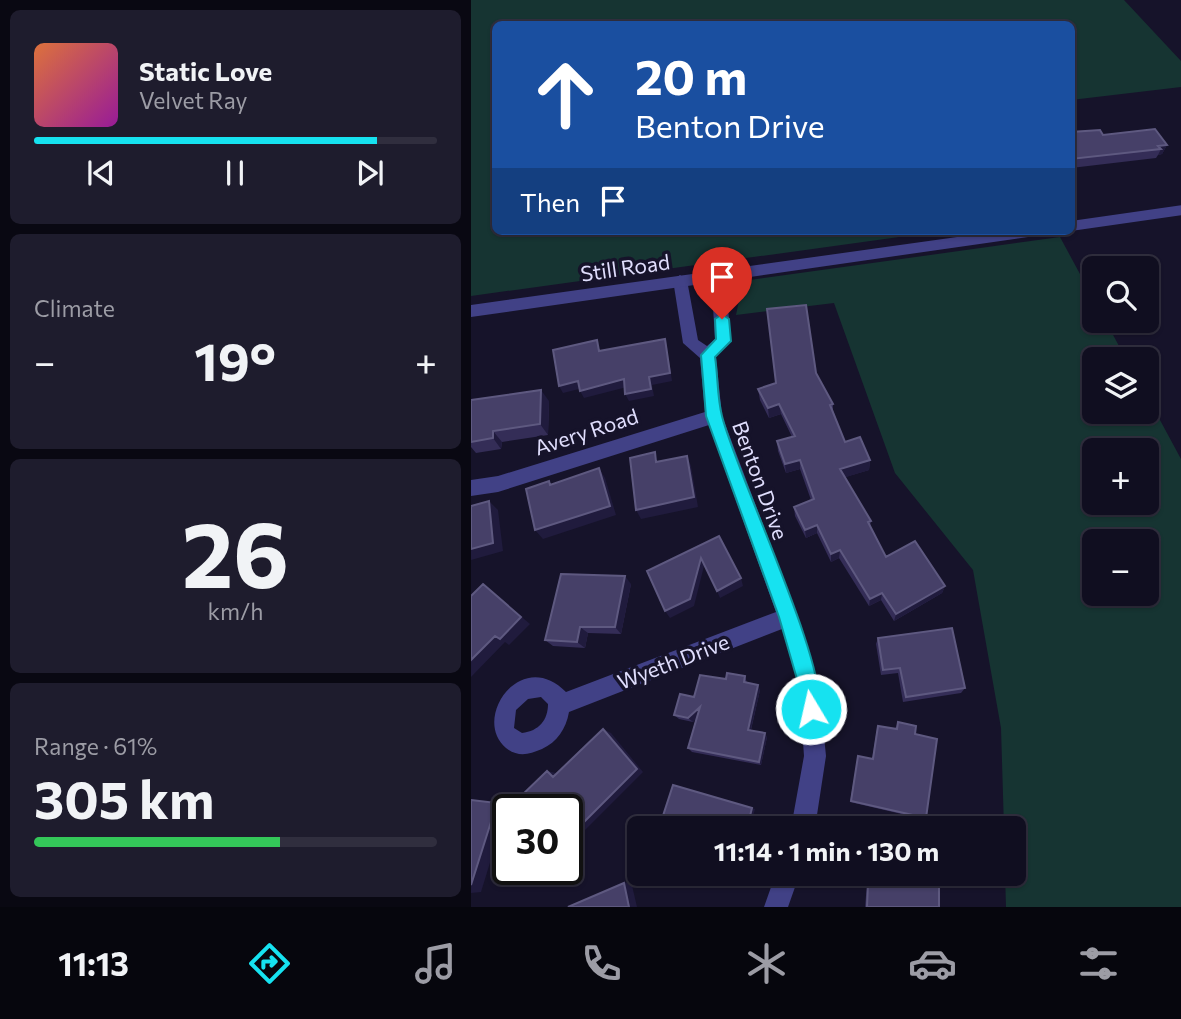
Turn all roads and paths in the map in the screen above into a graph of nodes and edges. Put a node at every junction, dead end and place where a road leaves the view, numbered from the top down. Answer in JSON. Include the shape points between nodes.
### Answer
{"nodes":[{"id":1,"x":1181,"y":211,"type":"edge"},
{"id":2,"x":1075,"y":225,"type":"edge"},
{"id":3,"x":1006,"y":235,"type":"edge"},
{"id":4,"x":718,"y":275,"type":"junction"},
{"id":5,"x":680,"y":281,"type":"junction"},
{"id":6,"x":471,"y":311,"type":"edge"},
{"id":7,"x":708,"y":355,"type":"junction"},
{"id":8,"x":714,"y":416,"type":"junction"},
{"id":9,"x":471,"y":488,"type":"edge"},
{"id":10,"x":788,"y":617,"type":"junction"},
{"id":11,"x":559,"y":705,"type":"dead end"},
{"id":12,"x":805,"y":816,"type":"edge"},
{"id":13,"x":783,"y":886,"type":"edge"},
{"id":14,"x":776,"y":907,"type":"edge"}],
"edges":[{"from":1,"to":2,"type":"street"},
{"from":3,"to":4,"type":"street","name":"Still Road"},
{"from":4,"to":5,"type":"street","name":"Still Road"},
{"from":4,"to":7,"type":"street","via":[[723,341]]},
{"from":5,"to":6,"type":"street","name":"Still Road"},
{"from":5,"to":7,"type":"street","via":[[691,343]]},
{"from":7,"to":8,"type":"street","name":"Benton Drive"},
{"from":8,"to":9,"type":"street","name":"Avery Road","via":[[498,484]]},
{"from":8,"to":10,"type":"street","name":"Benton Drive"},
{"from":10,"to":11,"type":"street","name":"Wyeth Drive"},
{"from":10,"to":12,"type":"street","name":"Benton Drive","via":[[809,686],[815,756]]},
{"from":13,"to":14,"type":"street"}]}
